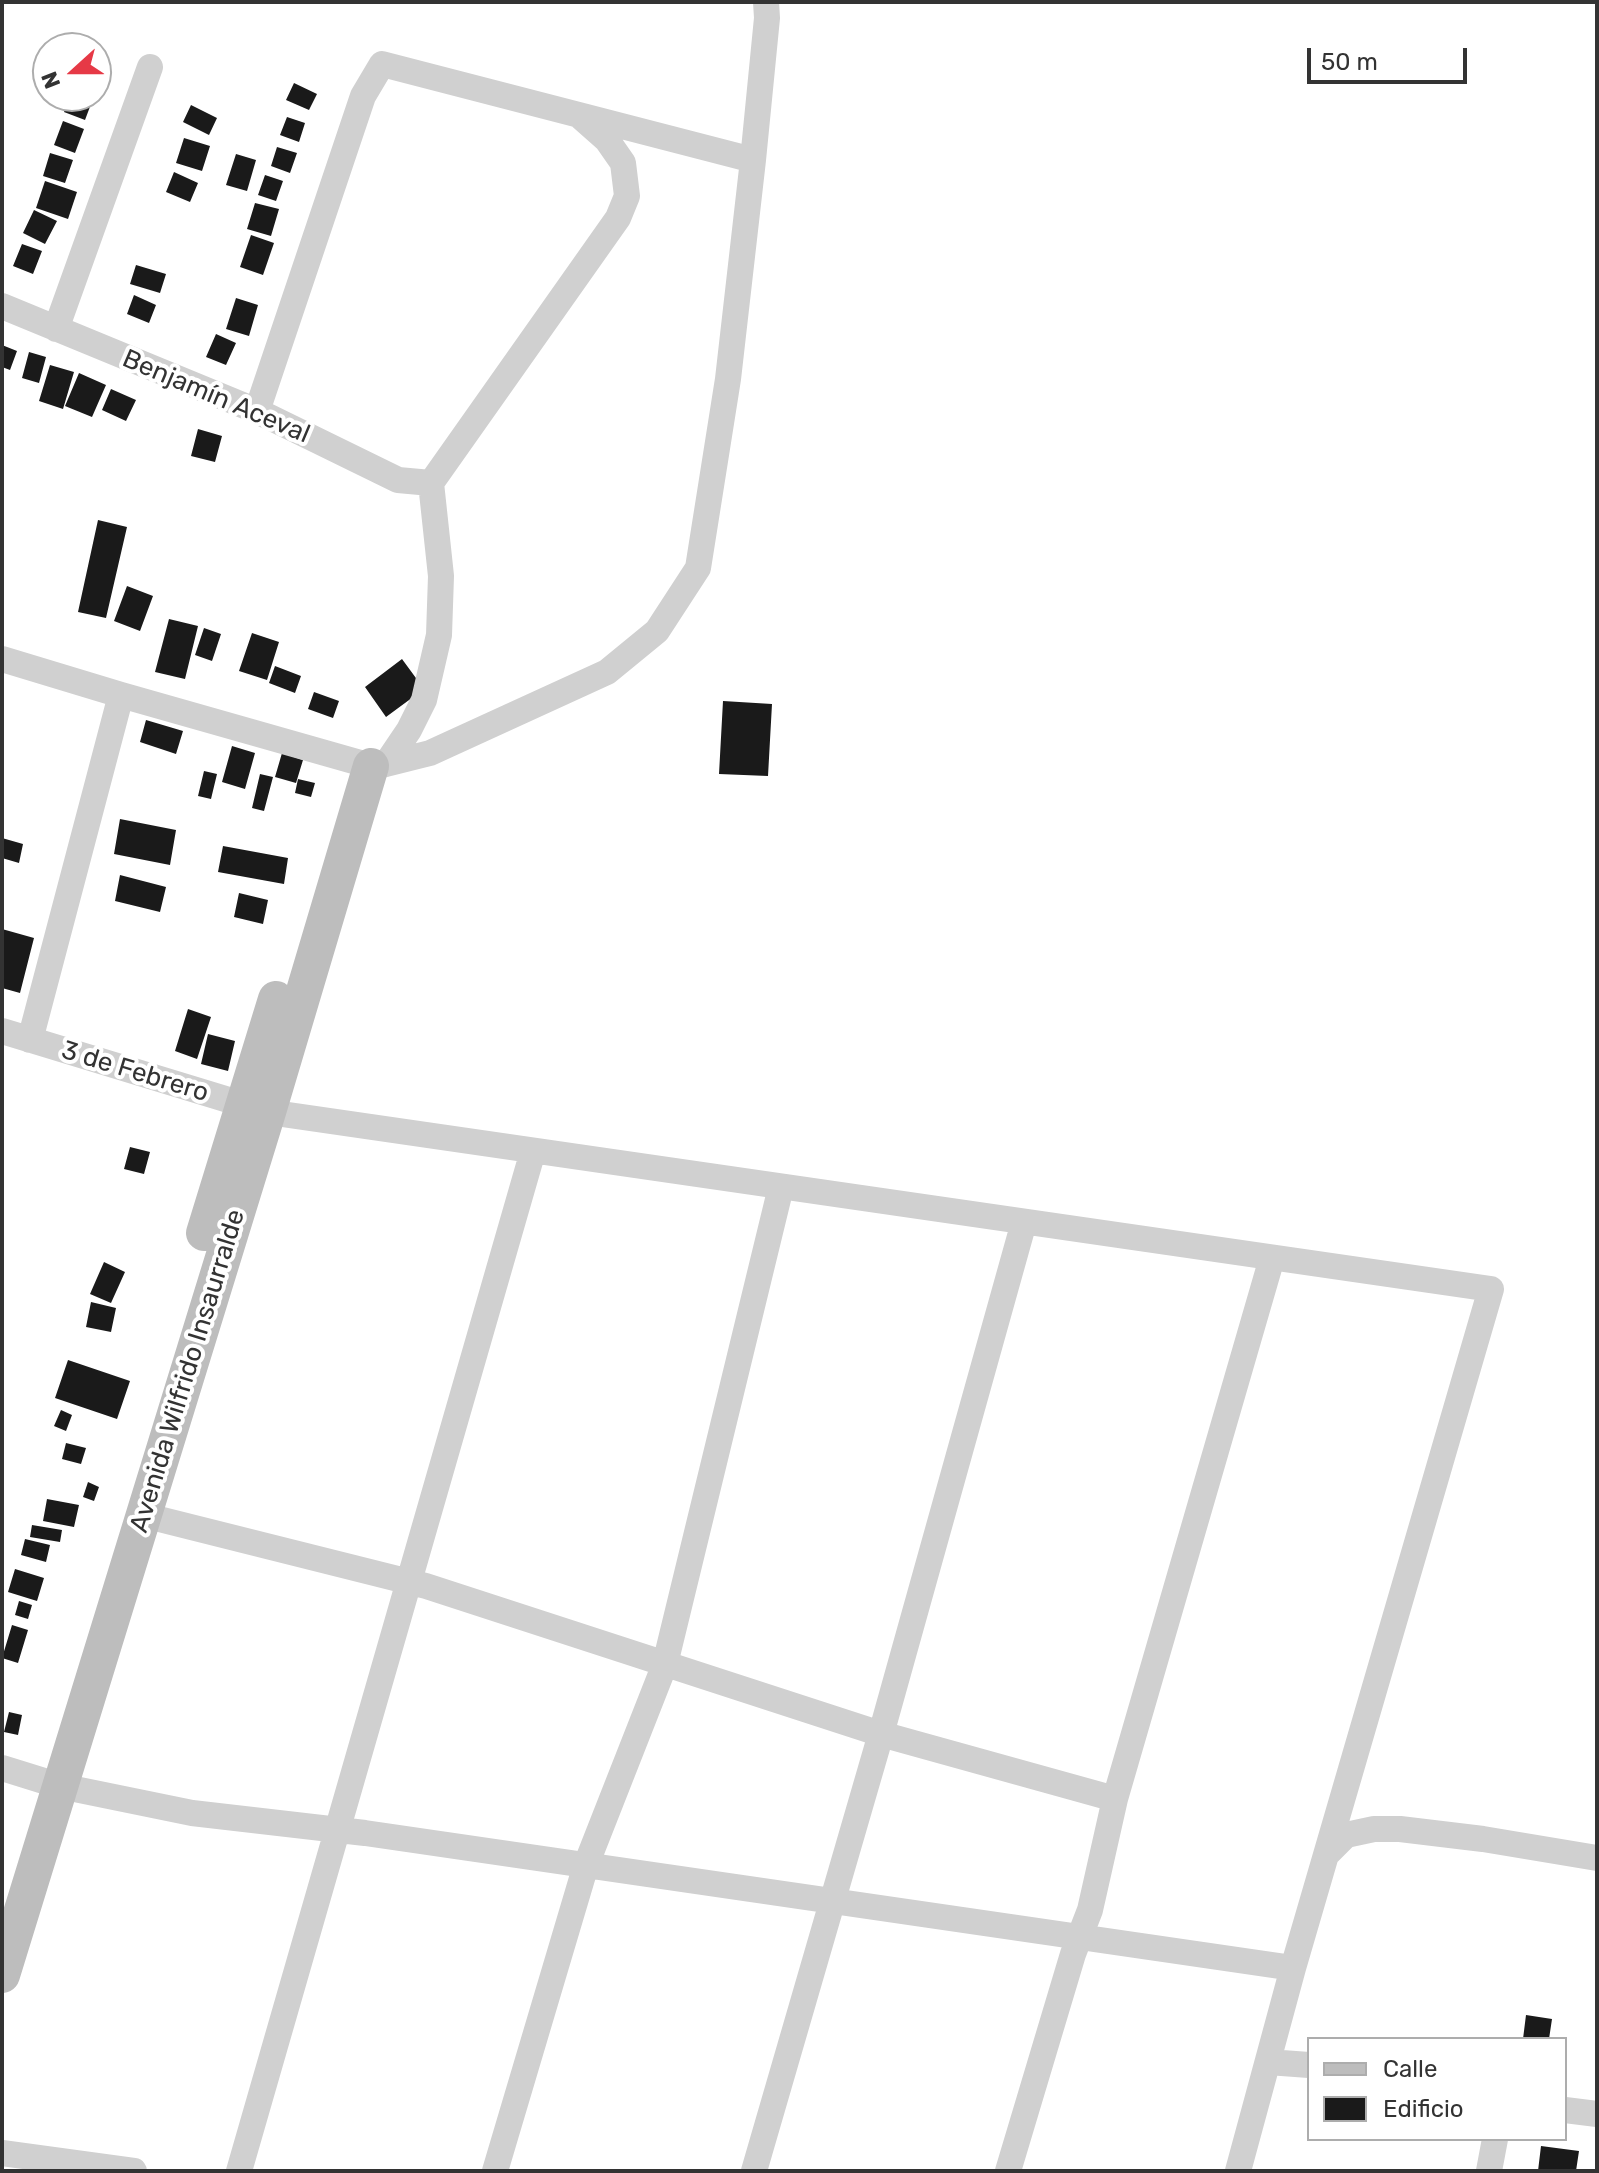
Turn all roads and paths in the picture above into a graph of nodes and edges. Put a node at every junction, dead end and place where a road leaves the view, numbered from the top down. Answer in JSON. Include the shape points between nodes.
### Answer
{"nodes":[{"id":1,"x":766,"y":2,"type":"edge"},
{"id":2,"x":150,"y":67,"type":"dead end"},
{"id":3,"x":579,"y":114,"type":"junction"},
{"id":4,"x":753,"y":160,"type":"junction"},
{"id":5,"x":2,"y":306,"type":"edge"},
{"id":6,"x":56,"y":329,"type":"junction"},
{"id":7,"x":257,"y":411,"type":"junction"},
{"id":8,"x":431,"y":483,"type":"junction"},
{"id":9,"x":2,"y":659,"type":"edge"},
{"id":10,"x":121,"y":695,"type":"junction"},
{"id":11,"x":369,"y":764,"type":"junction"},
{"id":12,"x":2,"y":1031,"type":"edge"},
{"id":13,"x":30,"y":1040,"type":"junction"},
{"id":14,"x":256,"y":1109,"type":"junction"},
{"id":15,"x":533,"y":1151,"type":"junction"},
{"id":16,"x":781,"y":1187,"type":"junction"},
{"id":17,"x":1024,"y":1222,"type":"junction"},
{"id":18,"x":1272,"y":1258,"type":"junction"},
{"id":19,"x":143,"y":1515,"type":"junction"},
{"id":20,"x":408,"y":1582,"type":"junction"},
{"id":21,"x":665,"y":1664,"type":"junction"},
{"id":22,"x":881,"y":1734,"type":"junction"},
{"id":23,"x":2,"y":1768,"type":"edge"},
{"id":24,"x":49,"y":1783,"type":"junction"},
{"id":25,"x":1115,"y":1799,"type":"junction"},
{"id":26,"x":337,"y":1830,"type":"junction"},
{"id":27,"x":1326,"y":1855,"type":"junction"},
{"id":28,"x":1597,"y":1858,"type":"edge"},
{"id":29,"x":586,"y":1865,"type":"junction"},
{"id":30,"x":2,"y":1897,"type":"edge"},
{"id":31,"x":831,"y":1901,"type":"junction"},
{"id":32,"x":1080,"y":1937,"type":"junction"},
{"id":33,"x":1293,"y":1968,"type":"junction"},
{"id":34,"x":2,"y":1975,"type":"edge"},
{"id":35,"x":1268,"y":2062,"type":"junction"},
{"id":36,"x":1307,"y":2065,"type":"edge"},
{"id":37,"x":1567,"y":2110,"type":"edge"},
{"id":38,"x":1597,"y":2114,"type":"edge"},
{"id":39,"x":1495,"y":2141,"type":"edge"},
{"id":40,"x":2,"y":2153,"type":"edge"},
{"id":41,"x":134,"y":2171,"type":"edge"},
{"id":42,"x":239,"y":2171,"type":"edge"},
{"id":43,"x":495,"y":2171,"type":"edge"},
{"id":44,"x":754,"y":2171,"type":"edge"},
{"id":45,"x":1008,"y":2171,"type":"edge"},
{"id":46,"x":1238,"y":2171,"type":"edge"},
{"id":47,"x":1489,"y":2171,"type":"edge"}],
"edges":[{"from":1,"to":4,"type":"street"},
{"from":2,"to":6,"type":"street"},
{"from":3,"to":4,"type":"street"},
{"from":3,"to":7,"type":"street","via":[[382,64],[363,96]]},
{"from":3,"to":8,"type":"street","via":[[623,163],[627,196],[618,218]]},
{"from":4,"to":11,"type":"street","via":[[728,379],[698,568],[657,631],[607,672],[430,753]]},
{"from":5,"to":6,"type":"street","name":"Benjamín Aceval"},
{"from":6,"to":7,"type":"street","name":"Benjamín Aceval"},
{"from":7,"to":8,"type":"street","name":"Benjamín Aceval","via":[[398,480]]},
{"from":8,"to":11,"type":"street","via":[[441,576],[439,635],[424,700],[409,730]]},
{"from":9,"to":10,"type":"street"},
{"from":10,"to":11,"type":"street"},
{"from":10,"to":13,"type":"street"},
{"from":11,"to":14,"type":"street","name":"Avenida Wilfrido Insaurralde"},
{"from":12,"to":13,"type":"street","name":"3 de Febrero"},
{"from":13,"to":14,"type":"street","name":"3 de Febrero"},
{"from":14,"to":15,"type":"street","name":"3 de Febrero"},
{"from":14,"to":19,"type":"street","name":"Avenida Wilfrido Insaurralde"},
{"from":14,"to":24,"type":"street","name":"Avenida Wilfrido Insaurralde"},
{"from":15,"to":16,"type":"street","name":"3 de Febrero"},
{"from":15,"to":20,"type":"street"},
{"from":16,"to":17,"type":"street","name":"3 de Febrero"},
{"from":16,"to":21,"type":"street"},
{"from":17,"to":18,"type":"street","name":"3 de Febrero"},
{"from":17,"to":22,"type":"street"},
{"from":18,"to":25,"type":"street"},
{"from":18,"to":27,"type":"street","name":"3 de Febrero","via":[[1491,1289]]},
{"from":19,"to":20,"type":"street"},
{"from":19,"to":24,"type":"street","name":"Avenida Wilfrido Insaurralde"},
{"from":20,"to":21,"type":"street"},
{"from":20,"to":26,"type":"street"},
{"from":21,"to":22,"type":"street"},
{"from":21,"to":29,"type":"street"},
{"from":22,"to":25,"type":"street"},
{"from":22,"to":31,"type":"street"},
{"from":23,"to":24,"type":"street"},
{"from":24,"to":26,"type":"street","via":[[192,1813]]},
{"from":24,"to":30,"type":"street","name":"Avenida Wilfrido Insaurralde"},
{"from":24,"to":34,"type":"street","name":"Avenida Wilfrido Insaurralde"},
{"from":25,"to":32,"type":"street"},
{"from":26,"to":29,"type":"street"},
{"from":26,"to":42,"type":"street"},
{"from":27,"to":28,"type":"street","via":[[1346,1835],[1400,1829]]},
{"from":27,"to":33,"type":"street"},
{"from":29,"to":31,"type":"street"},
{"from":29,"to":43,"type":"street"},
{"from":31,"to":32,"type":"street"},
{"from":31,"to":44,"type":"street"},
{"from":32,"to":33,"type":"street"},
{"from":32,"to":45,"type":"street"},
{"from":33,"to":35,"type":"street"},
{"from":35,"to":36,"type":"street"},
{"from":35,"to":46,"type":"street"},
{"from":37,"to":38,"type":"street"},
{"from":39,"to":47,"type":"street"},
{"from":40,"to":41,"type":"street"}]}
